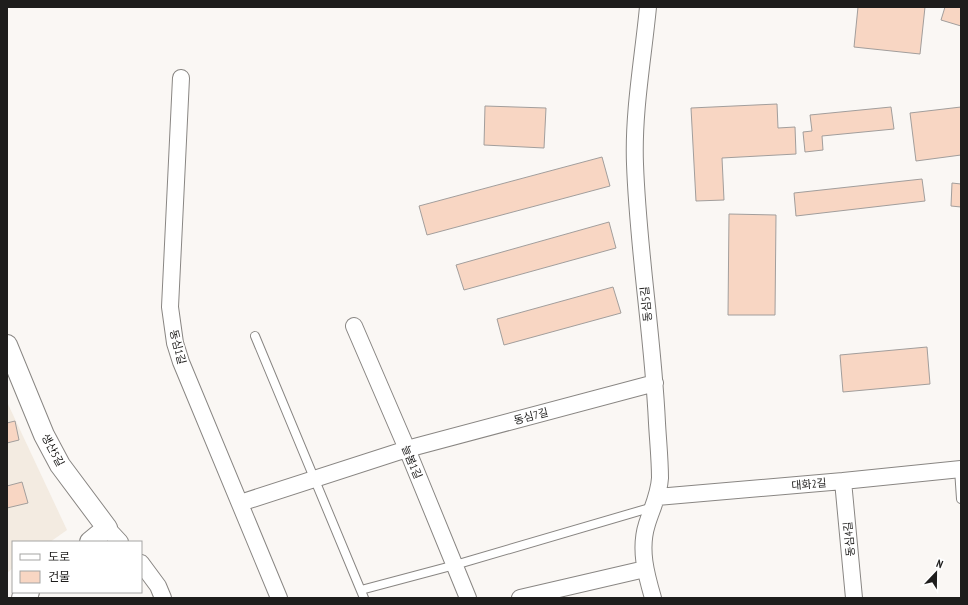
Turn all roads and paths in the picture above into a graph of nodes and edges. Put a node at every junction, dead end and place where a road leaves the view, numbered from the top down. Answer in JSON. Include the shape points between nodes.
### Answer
{"nodes":[{"id":1,"x":648,"y":7,"type":"edge"},
{"id":2,"x":180,"y":78,"type":"dead end"},
{"id":3,"x":354,"y":326,"type":"dead end"},
{"id":4,"x":254,"y":336,"type":"dead end"},
{"id":5,"x":7,"y":345,"type":"edge"},
{"id":6,"x":655,"y":383,"type":"junction"},
{"id":7,"x":407,"y":450,"type":"junction"},
{"id":8,"x":960,"y":469,"type":"edge"},
{"id":9,"x":314,"y":479,"type":"junction"},
{"id":10,"x":843,"y":481,"type":"junction"},
{"id":11,"x":961,"y":499,"type":"edge"},
{"id":12,"x":656,"y":502,"type":"junction"},
{"id":13,"x":240,"y":503,"type":"junction"},
{"id":14,"x":114,"y":535,"type":"edge"},
{"id":15,"x":93,"y":541,"type":"edge"},
{"id":16,"x":142,"y":564,"type":"edge"},
{"id":17,"x":455,"y":565,"type":"junction"},
{"id":18,"x":645,"y":569,"type":"junction"},
{"id":19,"x":360,"y":590,"type":"junction"},
{"id":20,"x":163,"y":598,"type":"edge"},
{"id":21,"x":279,"y":598,"type":"edge"},
{"id":22,"x":364,"y":598,"type":"edge"},
{"id":23,"x":468,"y":598,"type":"edge"},
{"id":24,"x":520,"y":598,"type":"edge"},
{"id":25,"x":653,"y":598,"type":"edge"},
{"id":26,"x":854,"y":598,"type":"edge"}],
"edges":[{"from":1,"to":6,"type":"street","name":"동심5길","via":[[636,120],[635,163],[640,249]]},
{"from":2,"to":13,"type":"street","name":"동심1길","via":[[170,307],[175,343]]},
{"from":3,"to":7,"type":"street","name":"늘봄1길"},
{"from":4,"to":9,"type":"lane"},
{"from":5,"to":14,"type":"street","name":"생산5길","via":[[44,435],[60,465]]},
{"from":6,"to":7,"type":"street","name":"동심7길"},
{"from":6,"to":12,"type":"street","name":"동심5길","via":[[660,478]]},
{"from":7,"to":9,"type":"street","name":"동심7길"},
{"from":7,"to":17,"type":"street","name":"늘봄1길"},
{"from":8,"to":10,"type":"street","name":"대화2길"},
{"from":8,"to":11,"type":"lane"},
{"from":9,"to":13,"type":"street","name":"동심7길"},
{"from":9,"to":19,"type":"lane"},
{"from":10,"to":12,"type":"street","name":"대화2길"},
{"from":10,"to":26,"type":"street","name":"동심4길"},
{"from":12,"to":17,"type":"lane"},
{"from":12,"to":18,"type":"street","name":"동심5길","via":[[647,524],[643,544]]},
{"from":13,"to":21,"type":"street","name":"동심1길"},
{"from":14,"to":15,"type":"street"},
{"from":16,"to":20,"type":"street","via":[[158,586]]},
{"from":17,"to":19,"type":"lane"},
{"from":17,"to":23,"type":"street","name":"늘봄1길"},
{"from":18,"to":24,"type":"street"},
{"from":18,"to":25,"type":"street","name":"동심5길"},
{"from":19,"to":22,"type":"lane"}]}
